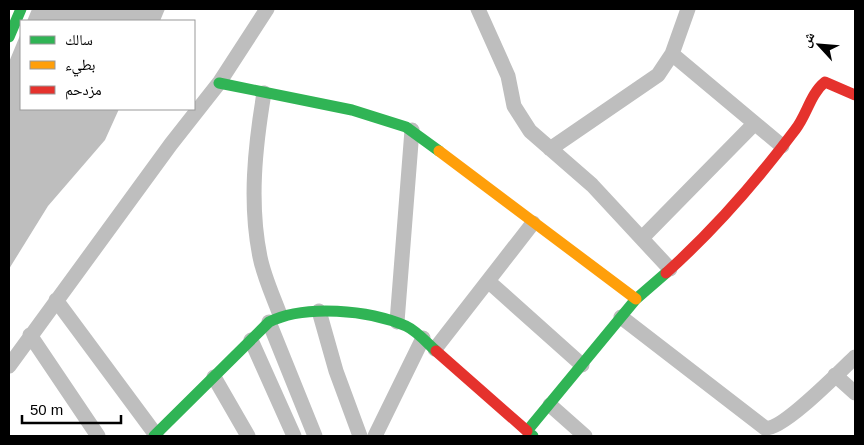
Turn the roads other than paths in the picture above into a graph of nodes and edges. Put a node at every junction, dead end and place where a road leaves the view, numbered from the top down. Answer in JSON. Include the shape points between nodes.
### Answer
{"nodes":[{"id":1,"x":21,"y":9,"type":"edge"},
{"id":2,"x":267,"y":9,"type":"edge"},
{"id":3,"x":478,"y":9,"type":"edge"},
{"id":4,"x":688,"y":9,"type":"edge"},
{"id":5,"x":9,"y":37,"type":"edge"},
{"id":6,"x":672,"y":54,"type":"junction"},
{"id":7,"x":219,"y":83,"type":"junction"},
{"id":8,"x":264,"y":93,"type":"junction"},
{"id":9,"x":855,"y":95,"type":"edge"},
{"id":10,"x":754,"y":124,"type":"junction"},
{"id":11,"x":412,"y":130,"type":"junction"},
{"id":12,"x":782,"y":146,"type":"junction"},
{"id":13,"x":550,"y":150,"type":"junction"},
{"id":14,"x":533,"y":223,"type":"junction"},
{"id":15,"x":642,"y":238,"type":"junction"},
{"id":16,"x":670,"y":269,"type":"junction"},
{"id":17,"x":488,"y":281,"type":"junction"},
{"id":18,"x":636,"y":299,"type":"junction"},
{"id":19,"x":56,"y":300,"type":"junction"},
{"id":20,"x":319,"y":311,"type":"junction"},
{"id":21,"x":621,"y":317,"type":"junction"},
{"id":22,"x":274,"y":319,"type":"junction"},
{"id":23,"x":397,"y":322,"type":"junction"},
{"id":24,"x":30,"y":335,"type":"junction"},
{"id":25,"x":423,"y":338,"type":"junction"},
{"id":26,"x":251,"y":340,"type":"junction"},
{"id":27,"x":435,"y":349,"type":"junction"},
{"id":28,"x":855,"y":357,"type":"edge"},
{"id":29,"x":9,"y":366,"type":"edge"},
{"id":30,"x":582,"y":366,"type":"junction"},
{"id":31,"x":835,"y":375,"type":"junction"},
{"id":32,"x":214,"y":377,"type":"junction"},
{"id":33,"x":855,"y":393,"type":"edge"},
{"id":34,"x":550,"y":405,"type":"junction"},
{"id":35,"x":159,"y":434,"type":"edge"},
{"id":36,"x":530,"y":434,"type":"edge"},
{"id":37,"x":98,"y":436,"type":"edge"},
{"id":38,"x":248,"y":436,"type":"edge"},
{"id":39,"x":294,"y":436,"type":"edge"},
{"id":40,"x":315,"y":436,"type":"edge"},
{"id":41,"x":360,"y":436,"type":"edge"},
{"id":42,"x":375,"y":436,"type":"edge"},
{"id":43,"x":585,"y":436,"type":"edge"}],
"edges":[{"from":1,"to":5,"type":"street"},
{"from":2,"to":7,"type":"street"},
{"from":3,"to":13,"type":"street","via":[[508,76],[512,97],[522,120]]},
{"from":4,"to":6,"type":"street"},
{"from":6,"to":10,"type":"street"},
{"from":6,"to":13,"type":"street","via":[[658,75]]},
{"from":7,"to":8,"type":"street"},
{"from":7,"to":19,"type":"street"},
{"from":8,"to":11,"type":"street","via":[[352,110],[390,120]]},
{"from":8,"to":22,"type":"street","via":[[258,130],[254,201],[260,258]]},
{"from":9,"to":12,"type":"street","via":[[833,85],[821,84],[797,128]]},
{"from":10,"to":12,"type":"street"},
{"from":10,"to":15,"type":"street"},
{"from":11,"to":14,"type":"street"},
{"from":11,"to":23,"type":"street"},
{"from":12,"to":16,"type":"street","via":[[718,224]]},
{"from":13,"to":15,"type":"street","via":[[592,185]]},
{"from":14,"to":17,"type":"street"},
{"from":14,"to":18,"type":"street"},
{"from":15,"to":16,"type":"street"},
{"from":16,"to":18,"type":"street"},
{"from":17,"to":27,"type":"street"},
{"from":17,"to":30,"type":"street"},
{"from":18,"to":21,"type":"street"},
{"from":19,"to":24,"type":"street"},
{"from":19,"to":35,"type":"street"},
{"from":20,"to":22,"type":"street"},
{"from":20,"to":23,"type":"street"},
{"from":20,"to":41,"type":"street","via":[[336,371]]},
{"from":21,"to":30,"type":"street"},
{"from":21,"to":31,"type":"street","via":[[765,428],[774,428],[789,418]]},
{"from":22,"to":26,"type":"street"},
{"from":22,"to":40,"type":"street"},
{"from":23,"to":25,"type":"street"},
{"from":24,"to":29,"type":"street"},
{"from":24,"to":37,"type":"street"},
{"from":25,"to":27,"type":"street"},
{"from":25,"to":42,"type":"street"},
{"from":26,"to":32,"type":"street"},
{"from":26,"to":39,"type":"street"},
{"from":27,"to":36,"type":"street"},
{"from":28,"to":31,"type":"street"},
{"from":30,"to":34,"type":"street"},
{"from":31,"to":33,"type":"street"},
{"from":32,"to":35,"type":"street"},
{"from":32,"to":38,"type":"street"},
{"from":34,"to":36,"type":"street"},
{"from":34,"to":43,"type":"street"}]}
